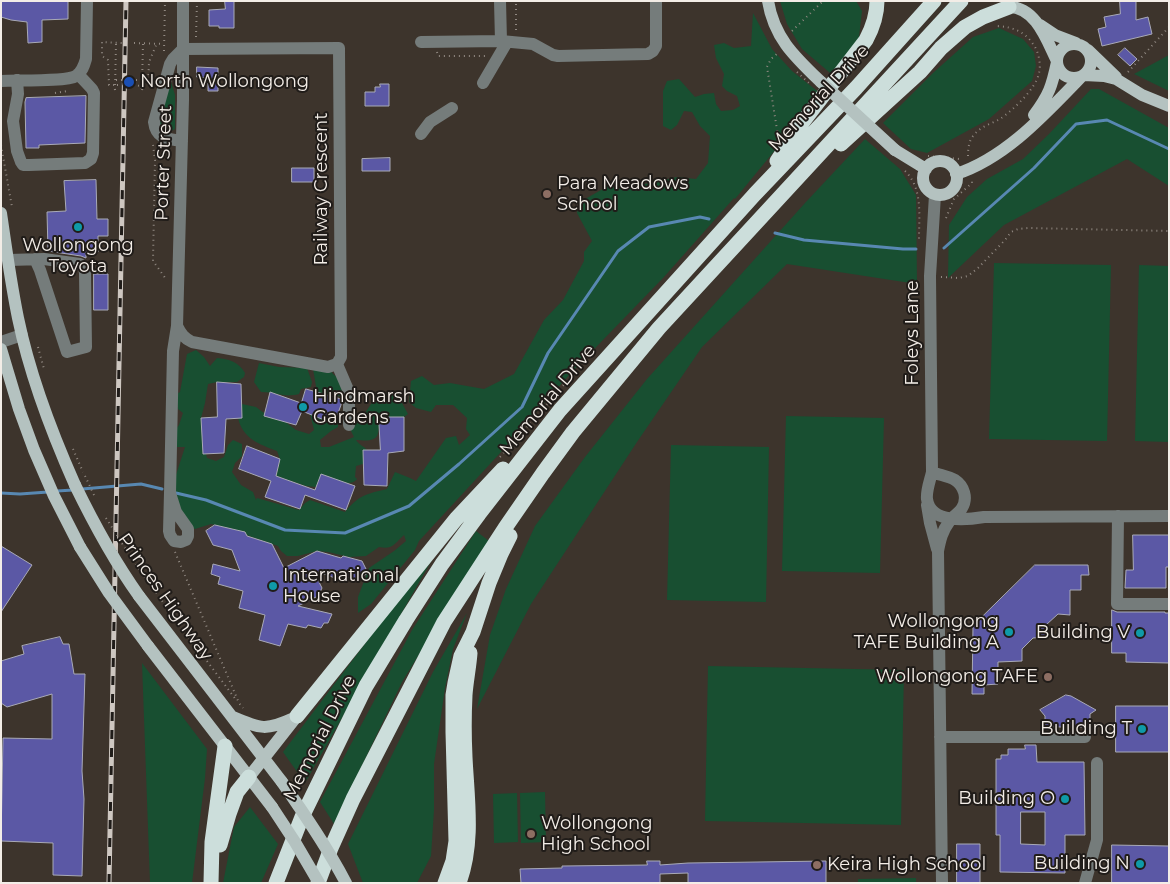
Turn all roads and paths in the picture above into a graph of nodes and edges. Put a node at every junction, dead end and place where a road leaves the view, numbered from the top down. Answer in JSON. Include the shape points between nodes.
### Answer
{"nodes":[{"id":1,"x":87,"y":1,"type":"edge"},
{"id":2,"x":165,"y":1,"type":"edge"},
{"id":3,"x":183,"y":1,"type":"edge"},
{"id":4,"x":197,"y":1,"type":"edge"},
{"id":5,"x":500,"y":1,"type":"edge"},
{"id":6,"x":516,"y":1,"type":"edge"},
{"id":7,"x":656,"y":1,"type":"edge"},
{"id":8,"x":768,"y":1,"type":"edge"},
{"id":9,"x":823,"y":1,"type":"edge"},
{"id":10,"x":877,"y":1,"type":"edge"},
{"id":11,"x":934,"y":1,"type":"edge"},
{"id":12,"x":961,"y":1,"type":"edge"},
{"id":13,"x":1010,"y":4,"type":"edge"},
{"id":14,"x":1036,"y":22,"type":"junction"},
{"id":15,"x":1008,"y":26,"type":"dead end"},
{"id":16,"x":1169,"y":27,"type":"edge"},
{"id":17,"x":782,"y":41,"type":"junction"},
{"id":18,"x":421,"y":42,"type":"dead end"},
{"id":19,"x":436,"y":42,"type":"junction"},
{"id":20,"x":508,"y":42,"type":"junction"},
{"id":21,"x":116,"y":43,"type":"junction"},
{"id":22,"x":123,"y":43,"type":"dead end"},
{"id":23,"x":134,"y":43,"type":"dead end"},
{"id":24,"x":143,"y":43,"type":"junction"},
{"id":25,"x":157,"y":43,"type":"junction"},
{"id":26,"x":164,"y":44,"type":"junction"},
{"id":27,"x":1083,"y":46,"type":"junction"},
{"id":28,"x":189,"y":49,"type":"junction"},
{"id":29,"x":499,"y":55,"type":"junction"},
{"id":30,"x":438,"y":56,"type":"junction"},
{"id":31,"x":163,"y":58,"type":"dead end"},
{"id":32,"x":436,"y":61,"type":"dead end"},
{"id":33,"x":1057,"y":61,"type":"junction"},
{"id":34,"x":79,"y":73,"type":"junction"},
{"id":35,"x":1083,"y":75,"type":"junction"},
{"id":36,"x":1124,"y":78,"type":"junction"},
{"id":37,"x":17,"y":80,"type":"junction"},
{"id":38,"x":116,"y":80,"type":"junction"},
{"id":39,"x":142,"y":80,"type":"junction"},
{"id":40,"x":1,"y":81,"type":"edge"},
{"id":41,"x":483,"y":84,"type":"dead end"},
{"id":42,"x":122,"y":85,"type":"dead end"},
{"id":43,"x":134,"y":85,"type":"dead end"},
{"id":44,"x":115,"y":90,"type":"junction"},
{"id":45,"x":142,"y":90,"type":"junction"},
{"id":46,"x":1169,"y":106,"type":"edge"},
{"id":47,"x":452,"y":108,"type":"dead end"},
{"id":48,"x":421,"y":134,"type":"dead end"},
{"id":49,"x":1018,"y":138,"type":"junction"},
{"id":50,"x":182,"y":141,"type":"junction"},
{"id":51,"x":153,"y":142,"type":"dead end"},
{"id":52,"x":779,"y":142,"type":"dead end"},
{"id":53,"x":1,"y":145,"type":"edge"},
{"id":54,"x":924,"y":155,"type":"dead end"},
{"id":55,"x":968,"y":164,"type":"junction"},
{"id":56,"x":926,"y":169,"type":"junction"},
{"id":57,"x":905,"y":171,"type":"dead end"},
{"id":58,"x":956,"y":174,"type":"junction"},
{"id":59,"x":755,"y":194,"type":"junction"},
{"id":60,"x":935,"y":194,"type":"junction"},
{"id":61,"x":11,"y":202,"type":"dead end"},
{"id":62,"x":770,"y":209,"type":"junction"},
{"id":63,"x":1,"y":213,"type":"edge"},
{"id":64,"x":944,"y":222,"type":"dead end"},
{"id":65,"x":1169,"y":231,"type":"edge"},
{"id":66,"x":920,"y":245,"type":"dead end"},
{"id":67,"x":35,"y":259,"type":"junction"},
{"id":68,"x":8,"y":260,"type":"junction"},
{"id":69,"x":939,"y":277,"type":"dead end"},
{"id":70,"x":166,"y":279,"type":"dead end"},
{"id":71,"x":177,"y":326,"type":"junction"},
{"id":72,"x":22,"y":335,"type":"junction"},
{"id":73,"x":1,"y":342,"type":"edge"},
{"id":74,"x":38,"y":348,"type":"dead end"},
{"id":75,"x":1,"y":349,"type":"edge"},
{"id":76,"x":337,"y":364,"type":"junction"},
{"id":77,"x":46,"y":373,"type":"dead end"},
{"id":78,"x":572,"y":376,"type":"dead end"},
{"id":79,"x":560,"y":410,"type":"junction"},
{"id":80,"x":349,"y":425,"type":"dead end"},
{"id":81,"x":74,"y":450,"type":"dead end"},
{"id":82,"x":499,"y":458,"type":"dead end"},
{"id":83,"x":932,"y":472,"type":"junction"},
{"id":84,"x":543,"y":473,"type":"junction"},
{"id":85,"x":170,"y":493,"type":"junction"},
{"id":86,"x":965,"y":494,"type":"junction"},
{"id":87,"x":97,"y":500,"type":"dead end"},
{"id":88,"x":927,"y":501,"type":"junction"},
{"id":89,"x":104,"y":514,"type":"dead end"},
{"id":90,"x":1118,"y":516,"type":"junction"},
{"id":91,"x":1169,"y":516,"type":"edge"},
{"id":92,"x":982,"y":517,"type":"junction"},
{"id":93,"x":950,"y":519,"type":"junction"},
{"id":94,"x":176,"y":542,"type":"junction"},
{"id":95,"x":938,"y":551,"type":"junction"},
{"id":96,"x":1169,"y":604,"type":"edge"},
{"id":97,"x":473,"y":632,"type":"junction"},
{"id":98,"x":238,"y":703,"type":"junction"},
{"id":99,"x":249,"y":714,"type":"dead end"},
{"id":100,"x":231,"y":716,"type":"junction"},
{"id":101,"x":297,"y":716,"type":"junction"},
{"id":102,"x":940,"y":737,"type":"junction"},
{"id":103,"x":1085,"y":737,"type":"dead end"},
{"id":104,"x":225,"y":746,"type":"junction"},
{"id":105,"x":264,"y":758,"type":"junction"},
{"id":106,"x":1097,"y":763,"type":"dead end"},
{"id":107,"x":249,"y":777,"type":"junction"},
{"id":108,"x":211,"y":876,"type":"edge"},
{"id":109,"x":276,"y":883,"type":"edge"},
{"id":110,"x":319,"y":883,"type":"edge"},
{"id":111,"x":346,"y":883,"type":"edge"},
{"id":112,"x":445,"y":883,"type":"edge"},
{"id":113,"x":459,"y":883,"type":"edge"},
{"id":114,"x":942,"y":883,"type":"edge"},
{"id":115,"x":1085,"y":883,"type":"edge"}],
"edges":[{"from":1,"to":34,"type":"street","via":[[86,59]]},
{"from":2,"to":26,"type":"path"},
{"from":3,"to":28,"type":"street","name":"Porter Street"},
{"from":4,"to":28,"type":"path"},
{"from":5,"to":20,"type":"street"},
{"from":6,"to":20,"type":"path"},
{"from":7,"to":20,"type":"street","via":[[656,46],[648,54],[558,56],[533,44]]},
{"from":8,"to":17,"type":"main road"},
{"from":9,"to":17,"type":"path"},
{"from":10,"to":59,"type":"highway","via":[[876,17],[866,40],[802,123]]},
{"from":11,"to":59,"type":"highway","name":"Memorial Drive"},
{"from":12,"to":62,"type":"highway"},
{"from":13,"to":14,"type":"main road"},
{"from":13,"to":62,"type":"highway","via":[[965,27]]},
{"from":14,"to":27,"type":"main road","via":[[1055,35]]},
{"from":14,"to":33,"type":"main road"},
{"from":15,"to":55,"type":"path","via":[[1021,31],[1032,42],[1037,52],[1039,74],[1018,104],[970,139]]},
{"from":16,"to":36,"type":"path"},
{"from":17,"to":52,"type":"path","via":[[779,53],[767,67]]},
{"from":17,"to":56,"type":"main road","bridge":true,"via":[[796,58],[895,150]]},
{"from":18,"to":19,"type":"street"},
{"from":19,"to":20,"type":"street"},
{"from":19,"to":30,"type":"path"},
{"from":20,"to":29,"type":"street"},
{"from":21,"to":22,"type":"path"},
{"from":21,"to":38,"type":"path","bridge":true},
{"from":21,"to":44,"type":"path","via":[[102,42],[102,56],[108,60],[109,85],[114,85]]},
{"from":23,"to":24,"type":"path"},
{"from":24,"to":25,"type":"path"},
{"from":24,"to":39,"type":"path","bridge":true},
{"from":25,"to":26,"type":"path"},
{"from":25,"to":45,"type":"path","via":[[148,62],[148,86],[143,86]]},
{"from":26,"to":31,"type":"path"},
{"from":27,"to":33,"type":"main road","via":[[1074,43],[1065,46],[1058,53]]},
{"from":27,"to":35,"type":"main road","via":[[1091,61]]},
{"from":27,"to":36,"type":"main road"},
{"from":28,"to":50,"type":"street","name":"Porter Street"},
{"from":28,"to":50,"type":"street","via":[[173,59],[154,122],[159,135]]},
{"from":28,"to":76,"type":"street","name":"Railway Crescent","via":[[339,48],[341,357]]},
{"from":29,"to":30,"type":"path"},
{"from":29,"to":41,"type":"street"},
{"from":30,"to":32,"type":"path"},
{"from":33,"to":35,"type":"main road","via":[[1060,71],[1067,76],[1076,78]]},
{"from":33,"to":49,"type":"main road","via":[[1047,97]]},
{"from":34,"to":37,"type":"street","via":[[68,79]]},
{"from":34,"to":37,"type":"street","via":[[94,94],[93,153],[85,162],[29,165],[21,162],[13,121]]},
{"from":35,"to":36,"type":"main road"},
{"from":35,"to":49,"type":"main road"},
{"from":36,"to":46,"type":"main road","via":[[1142,95]]},
{"from":37,"to":40,"type":"street"},
{"from":38,"to":39,"type":"path","bridge":true},
{"from":38,"to":44,"type":"path"},
{"from":39,"to":45,"type":"path"},
{"from":42,"to":44,"type":"path","via":[[116,85]]},
{"from":43,"to":45,"type":"path","via":[[141,86]]},
{"from":47,"to":48,"type":"street","via":[[430,122]]},
{"from":49,"to":55,"type":"main road","via":[[998,154]]},
{"from":50,"to":71,"type":"street","name":"Porter Street"},
{"from":51,"to":70,"type":"path","via":[[154,260]]},
{"from":53,"to":61,"type":"path"},
{"from":54,"to":55,"type":"path","via":[[958,159]]},
{"from":55,"to":58,"type":"main road"},
{"from":55,"to":64,"type":"path","via":[[972,183],[954,199]]},
{"from":56,"to":58,"type":"main road","via":[[940,162],[950,165]]},
{"from":56,"to":60,"type":"main road","via":[[924,184]]},
{"from":57,"to":66,"type":"path","via":[[918,196]]},
{"from":58,"to":60,"type":"main road","via":[[954,188],[945,194]]},
{"from":59,"to":79,"type":"highway","name":"Memorial Drive"},
{"from":60,"to":83,"type":"street","name":"Foleys Lane","via":[[930,276]]},
{"from":62,"to":84,"type":"highway","via":[[654,335]]},
{"from":63,"to":68,"type":"main road","name":"Princes Highway"},
{"from":65,"to":69,"type":"path","via":[[1018,229],[1011,232],[968,276]]},
{"from":67,"to":67,"type":"street","via":[[80,264],[84,268],[86,347],[67,352]]},
{"from":67,"to":68,"type":"street"},
{"from":68,"to":72,"type":"main road","name":"Princes Highway"},
{"from":71,"to":76,"type":"street","via":[[180,333],[192,342],[328,367]]},
{"from":71,"to":85,"type":"street","name":"Porter Street","via":[[173,351]]},
{"from":72,"to":73,"type":"street"},
{"from":72,"to":100,"type":"main road","name":"Princes Highway","bridge":true,"via":[[44,409],[75,485],[102,538],[139,596]]},
{"from":74,"to":77,"type":"path"},
{"from":75,"to":104,"type":"main road","bridge":true,"via":[[41,466],[80,547],[109,593]]},
{"from":76,"to":80,"type":"street","via":[[349,392]]},
{"from":78,"to":82,"type":"path"},
{"from":79,"to":101,"type":"highway","via":[[456,519]]},
{"from":79,"to":109,"type":"highway","name":"Memorial Drive","via":[[442,564],[366,686],[302,817]]},
{"from":81,"to":87,"type":"path"},
{"from":83,"to":86,"type":"street","via":[[955,480]]},
{"from":83,"to":88,"type":"street"},
{"from":84,"to":97,"type":"highway","via":[[501,554]]},
{"from":84,"to":110,"type":"highway","via":[[444,622],[353,799]]},
{"from":85,"to":94,"type":"street","name":"Porter Street","via":[[169,533]]},
{"from":85,"to":94,"type":"street","via":[[176,512],[188,532],[186,540]]},
{"from":86,"to":92,"type":"street","via":[[973,512]]},
{"from":86,"to":93,"type":"street","via":[[962,508]]},
{"from":88,"to":93,"type":"street","via":[[933,512]]},
{"from":88,"to":95,"type":"street"},
{"from":89,"to":98,"type":"path","bridge":true,"via":[[168,609]]},
{"from":90,"to":91,"type":"street"},
{"from":90,"to":92,"type":"street"},
{"from":90,"to":96,"type":"street","via":[[1117,604]]},
{"from":92,"to":93,"type":"street"},
{"from":93,"to":95,"type":"street","via":[[942,533]]},
{"from":94,"to":98,"type":"path","via":[[177,560]]},
{"from":95,"to":102,"type":"street"},
{"from":97,"to":112,"type":"highway","via":[[461,656],[453,695],[456,841]]},
{"from":97,"to":113,"type":"highway","via":[[465,695],[468,847]]},
{"from":98,"to":99,"type":"path"},
{"from":100,"to":101,"type":"main road","via":[[263,727],[281,724]]},
{"from":100,"to":105,"type":"main road","name":"Princes Highway"},
{"from":101,"to":105,"type":"main road"},
{"from":102,"to":103,"type":"street"},
{"from":102,"to":114,"type":"street"},
{"from":104,"to":107,"type":"main road"},
{"from":104,"to":108,"type":"highway","via":[[212,842]]},
{"from":105,"to":107,"type":"main road"},
{"from":105,"to":111,"type":"main road","name":"Princes Highway","bridge":true,"via":[[311,824]]},
{"from":106,"to":115,"type":"street","via":[[1097,840]]},
{"from":107,"to":108,"type":"highway","via":[[237,792]]},
{"from":107,"to":110,"type":"main road","bridge":true,"via":[[272,807]]}]}
